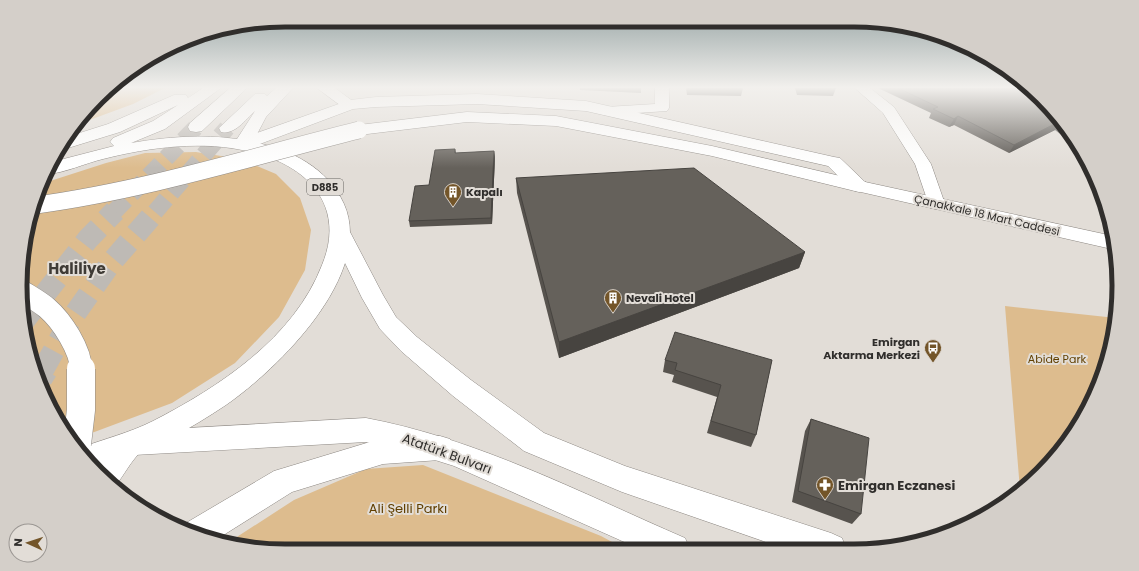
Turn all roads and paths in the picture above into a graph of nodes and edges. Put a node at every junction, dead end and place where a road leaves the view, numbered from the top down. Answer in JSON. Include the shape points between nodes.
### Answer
{"nodes":[{"id":1,"x":143,"y":115,"type":"edge"},
{"id":2,"x":174,"y":115,"type":"edge"},
{"id":3,"x":210,"y":115,"type":"edge"},
{"id":4,"x":241,"y":115,"type":"edge"},
{"id":5,"x":260,"y":115,"type":"edge"},
{"id":6,"x":324,"y":115,"type":"edge"},
{"id":7,"x":622,"y":115,"type":"edge"},
{"id":8,"x":893,"y":115,"type":"edge"},
{"id":9,"x":196,"y":127,"type":"tunnel mouth"},
{"id":10,"x":227,"y":128,"type":"tunnel mouth"},
{"id":11,"x":72,"y":141,"type":"edge"},
{"id":12,"x":243,"y":144,"type":"junction"},
{"id":13,"x":77,"y":160,"type":"junction"},
{"id":14,"x":57,"y":165,"type":"edge"},
{"id":15,"x":56,"y":168,"type":"edge"},
{"id":16,"x":859,"y":186,"type":"junction"},
{"id":17,"x":936,"y":204,"type":"junction"},
{"id":18,"x":40,"y":205,"type":"edge"},
{"id":19,"x":340,"y":232,"type":"junction"},
{"id":20,"x":1108,"y":242,"type":"edge"},
{"id":21,"x":28,"y":295,"type":"edge"},
{"id":22,"x":78,"y":439,"type":"edge"},
{"id":23,"x":132,"y":443,"type":"junction"},
{"id":24,"x":440,"y":448,"type":"junction"},
{"id":25,"x":92,"y":456,"type":"edge"},
{"id":26,"x":108,"y":473,"type":"edge"},
{"id":27,"x":203,"y":530,"type":"edge"},
{"id":28,"x":663,"y":544,"type":"edge"},
{"id":29,"x":816,"y":544,"type":"edge"}],
"edges":[{"from":1,"to":11,"type":"main road","via":[[114,128]]},
{"from":2,"to":13,"type":"main road","via":[[159,125]]},
{"from":3,"to":9,"type":"main road"},
{"from":4,"to":10,"type":"main road"},
{"from":5,"to":12,"type":"main road","via":[[250,127]]},
{"from":6,"to":12,"type":"main road"},
{"from":7,"to":16,"type":"main road","via":[[834,162]]},
{"from":8,"to":17,"type":"street","via":[[922,164]]},
{"from":12,"to":13,"type":"main road","number":"D885","via":[[193,141],[137,146]]},
{"from":12,"to":19,"type":"main road","number":"D885","via":[[275,152],[302,165],[322,182],[335,204]]},
{"from":13,"to":14,"type":"main road"},
{"from":13,"to":15,"type":"main road","number":"D885"},
{"from":16,"to":17,"type":"main road","name":"Çanakkale 18 Mart Caddesi"},
{"from":16,"to":18,"type":"main road","name":"Çanakkale 18 Mart Caddesi","bridge":true,"via":[[712,151],[556,121],[467,117],[360,130],[302,143],[203,172],[74,201]]},
{"from":17,"to":20,"type":"main road","name":"Çanakkale 18 Mart Caddesi"},
{"from":19,"to":23,"type":"main road","number":"D885","via":[[334,264],[317,300],[285,340],[241,380],[191,413]]},
{"from":19,"to":29,"type":"main road","via":[[388,323],[462,388],[534,442],[622,479]]},
{"from":21,"to":22,"type":"main road","bridge":true,"via":[[47,308],[62,324],[81,359],[81,410]]},
{"from":23,"to":24,"type":"main road","name":"Atatürk Bulvarı","number":"D885","via":[[366,430],[398,435]]},
{"from":23,"to":25,"type":"main road","number":"D885"},
{"from":23,"to":26,"type":"main road"},
{"from":24,"to":27,"type":"main road","via":[[383,451],[284,481]]},
{"from":24,"to":28,"type":"main road","name":"Atatürk Bulvarı","number":"D885","via":[[512,476]]}]}
